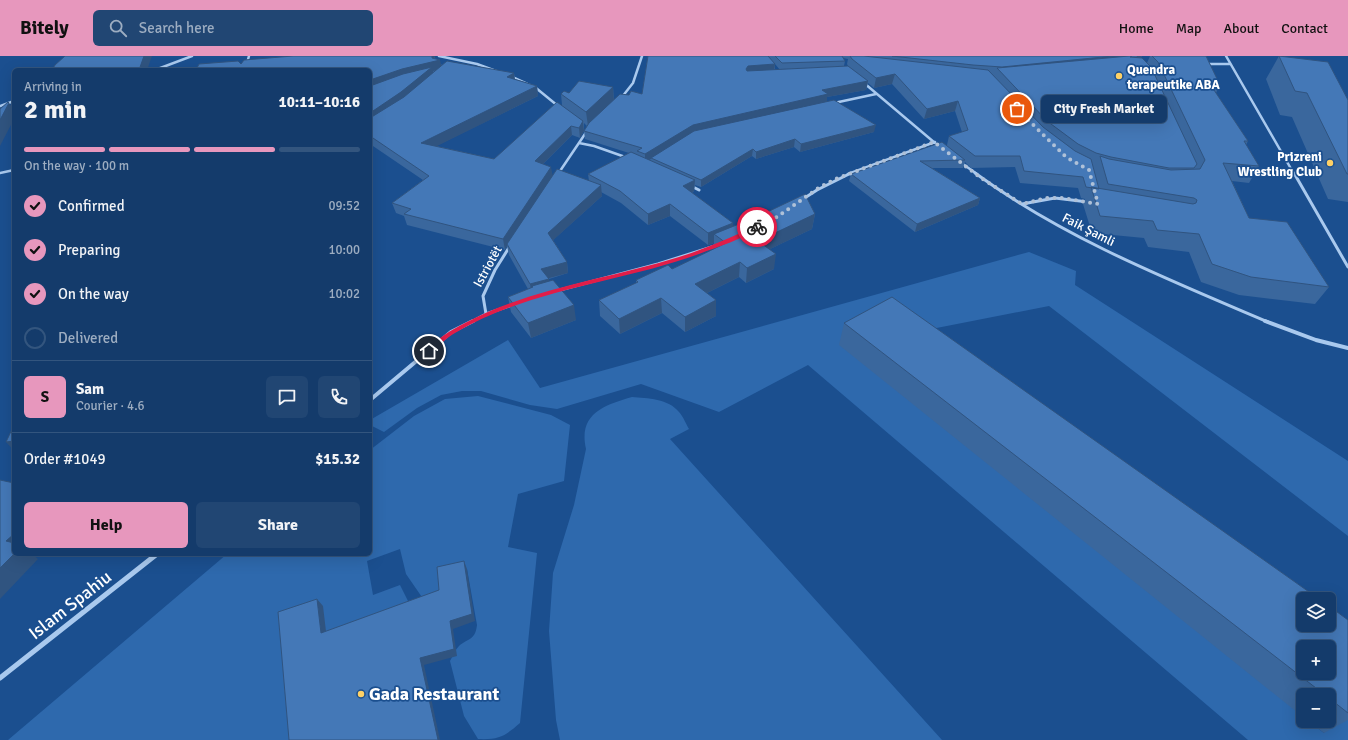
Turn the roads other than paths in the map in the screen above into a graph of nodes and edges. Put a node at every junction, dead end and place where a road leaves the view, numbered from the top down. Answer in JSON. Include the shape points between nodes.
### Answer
{"nodes":[{"id":1,"x":192,"y":56,"type":"edge"},
{"id":2,"x":248,"y":56,"type":"edge"},
{"id":3,"x":439,"y":56,"type":"edge"},
{"id":4,"x":459,"y":56,"type":"edge"},
{"id":5,"x":642,"y":56,"type":"edge"},
{"id":6,"x":1226,"y":56,"type":"edge"},
{"id":7,"x":455,"y":59,"type":"junction"},
{"id":8,"x":451,"y":63,"type":"edge"},
{"id":9,"x":1199,"y":64,"type":"edge"},
{"id":10,"x":1230,"y":64,"type":"junction"},
{"id":11,"x":161,"y":68,"type":"edge"},
{"id":12,"x":245,"y":68,"type":"edge"},
{"id":13,"x":498,"y":71,"type":"edge"},
{"id":14,"x":505,"y":74,"type":"edge"},
{"id":15,"x":860,"y":80,"type":"edge"},
{"id":16,"x":876,"y":94,"type":"junction"},
{"id":17,"x":619,"y":100,"type":"edge"},
{"id":18,"x":12,"y":102,"type":"edge"},
{"id":19,"x":831,"y":104,"type":"edge"},
{"id":20,"x":0,"y":106,"type":"edge"},
{"id":21,"x":558,"y":107,"type":"edge"},
{"id":22,"x":582,"y":125,"type":"edge"},
{"id":23,"x":934,"y":142,"type":"junction"},
{"id":24,"x":579,"y":143,"type":"junction"},
{"id":25,"x":940,"y":146,"type":"edge"},
{"id":26,"x":956,"y":159,"type":"edge"},
{"id":27,"x":635,"y":160,"type":"edge"},
{"id":28,"x":12,"y":170,"type":"edge"},
{"id":29,"x":0,"y":173,"type":"edge"},
{"id":30,"x":554,"y":181,"type":"edge"},
{"id":31,"x":685,"y":184,"type":"edge"},
{"id":32,"x":698,"y":190,"type":"dead end"},
{"id":33,"x":799,"y":202,"type":"edge"},
{"id":34,"x":1091,"y":203,"type":"edge"},
{"id":35,"x":1022,"y":204,"type":"junction"},
{"id":36,"x":725,"y":242,"type":"edge"},
{"id":37,"x":512,"y":244,"type":"edge"},
{"id":38,"x":1348,"y":267,"type":"edge"},
{"id":39,"x":548,"y":294,"type":"edge"},
{"id":40,"x":520,"y":302,"type":"edge"},
{"id":41,"x":486,"y":314,"type":"junction"},
{"id":42,"x":1348,"y":348,"type":"edge"},
{"id":43,"x":372,"y":398,"type":"edge"},
{"id":44,"x":154,"y":556,"type":"edge"},
{"id":45,"x":0,"y":678,"type":"edge"}],
"edges":[{"from":1,"to":11,"type":"street"},
{"from":2,"to":12,"type":"street"},
{"from":3,"to":7,"type":"street"},
{"from":4,"to":7,"type":"street"},
{"from":5,"to":17,"type":"street","via":[[629,90]]},
{"from":6,"to":10,"type":"street"},
{"from":7,"to":8,"type":"street"},
{"from":7,"to":13,"type":"street"},
{"from":9,"to":10,"type":"street"},
{"from":10,"to":38,"type":"street"},
{"from":14,"to":21,"type":"street","via":[[529,83]]},
{"from":15,"to":16,"type":"street"},
{"from":16,"to":19,"type":"street"},
{"from":16,"to":23,"type":"street"},
{"from":18,"to":20,"type":"street"},
{"from":22,"to":24,"type":"street","via":[[588,130]]},
{"from":23,"to":25,"type":"street"},
{"from":23,"to":33,"type":"street","via":[[838,178]]},
{"from":24,"to":27,"type":"street"},
{"from":24,"to":30,"type":"street"},
{"from":26,"to":35,"type":"street","name":"Faik Şamli"},
{"from":28,"to":29,"type":"street"},
{"from":31,"to":32,"type":"street"},
{"from":34,"to":35,"type":"street","via":[[1046,198]]},
{"from":35,"to":42,"type":"street","name":"Faik Şamli","via":[[1096,244],[1206,296],[1301,336]]},
{"from":36,"to":39,"type":"street","via":[[667,262]]},
{"from":37,"to":41,"type":"street","name":"Istriotët","via":[[495,270],[483,296]]},
{"from":40,"to":41,"type":"street"},
{"from":41,"to":43,"type":"street","via":[[451,332]]},
{"from":44,"to":45,"type":"street","name":"Islam Spahiu"}]}
